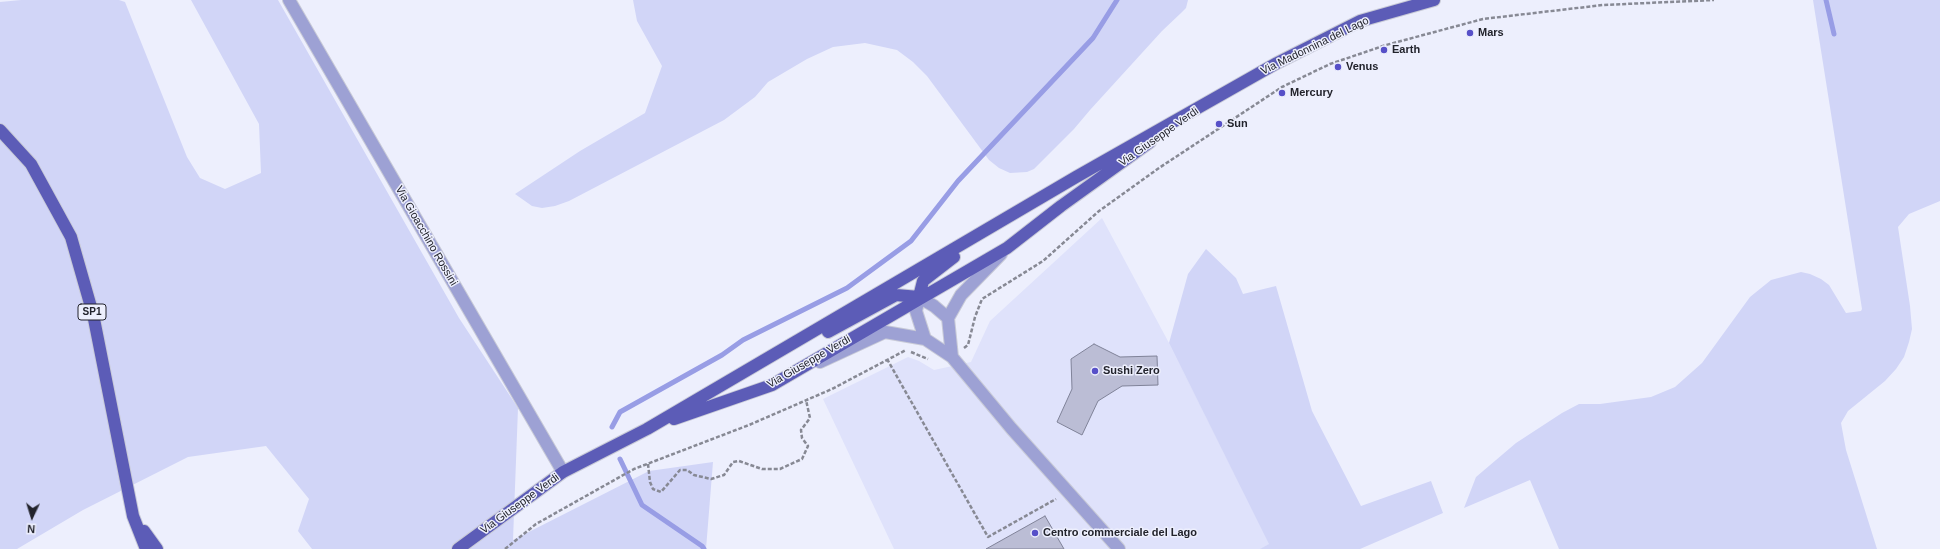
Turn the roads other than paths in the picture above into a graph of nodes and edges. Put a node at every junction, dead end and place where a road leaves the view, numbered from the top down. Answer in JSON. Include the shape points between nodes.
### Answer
{"nodes":[{"id":1,"x":289,"y":0,"type":"edge"},
{"id":2,"x":1434,"y":0,"type":"edge"},
{"id":3,"x":1202,"y":106,"type":"junction"},
{"id":4,"x":0,"y":130,"type":"edge"},
{"id":5,"x":998,"y":223,"type":"junction"},
{"id":6,"x":1007,"y":248,"type":"junction"},
{"id":7,"x":919,"y":297,"type":"junction"},
{"id":8,"x":948,"y":318,"type":"junction"},
{"id":9,"x":802,"y":338,"type":"junction"},
{"id":10,"x":925,"y":339,"type":"junction"},
{"id":11,"x":952,"y":357,"type":"junction"},
{"id":12,"x":772,"y":385,"type":"junction"},
{"id":13,"x":647,"y":429,"type":"junction"},
{"id":14,"x":563,"y":472,"type":"junction"},
{"id":15,"x":133,"y":516,"type":"junction"},
{"id":16,"x":146,"y":549,"type":"edge"},
{"id":17,"x":157,"y":549,"type":"edge"},
{"id":18,"x":458,"y":549,"type":"edge"},
{"id":19,"x":1119,"y":549,"type":"edge"}],
"edges":[{"from":1,"to":14,"type":"street","name":"Via Gioacchino Rossini"},
{"from":2,"to":3,"type":"main road","name":"Via Madonnina del Lago","via":[[1360,21],[1277,63]]},
{"from":3,"to":5,"type":"main road","name":"Via Giuseppe Verdi"},
{"from":3,"to":6,"type":"main road","name":"Via Giuseppe Verdi","via":[[1061,206]]},
{"from":4,"to":15,"type":"main road","number":"SP1","via":[[31,164],[71,238],[93,314]]},
{"from":5,"to":7,"type":"main road","name":"Via Giuseppe Verdi","via":[[923,281]]},
{"from":5,"to":9,"type":"main road","name":"Via Giuseppe Verdi"},
{"from":6,"to":7,"type":"main road","name":"Via Giuseppe Verdi"},
{"from":6,"to":8,"type":"street","via":[[961,295]]},
{"from":7,"to":8,"type":"street"},
{"from":7,"to":9,"type":"main road","name":"Via Giuseppe Verdi","via":[[896,295],[831,331]]},
{"from":7,"to":10,"type":"street","via":[[916,311]]},
{"from":7,"to":12,"type":"main road","name":"Via Giuseppe Verdi"},
{"from":8,"to":11,"type":"street"},
{"from":9,"to":13,"type":"main road","name":"Via Giuseppe Verdi"},
{"from":10,"to":11,"type":"street"},
{"from":10,"to":12,"type":"street","via":[[885,332]]},
{"from":11,"to":19,"type":"street","via":[[1011,428]]},
{"from":12,"to":13,"type":"main road","name":"Via Giuseppe Verdi"},
{"from":13,"to":14,"type":"main road","name":"Via Giuseppe Verdi"},
{"from":14,"to":18,"type":"main road","name":"Via Giuseppe Verdi"},
{"from":15,"to":16,"type":"main road","number":"SP1"},
{"from":15,"to":17,"type":"main road"}]}
